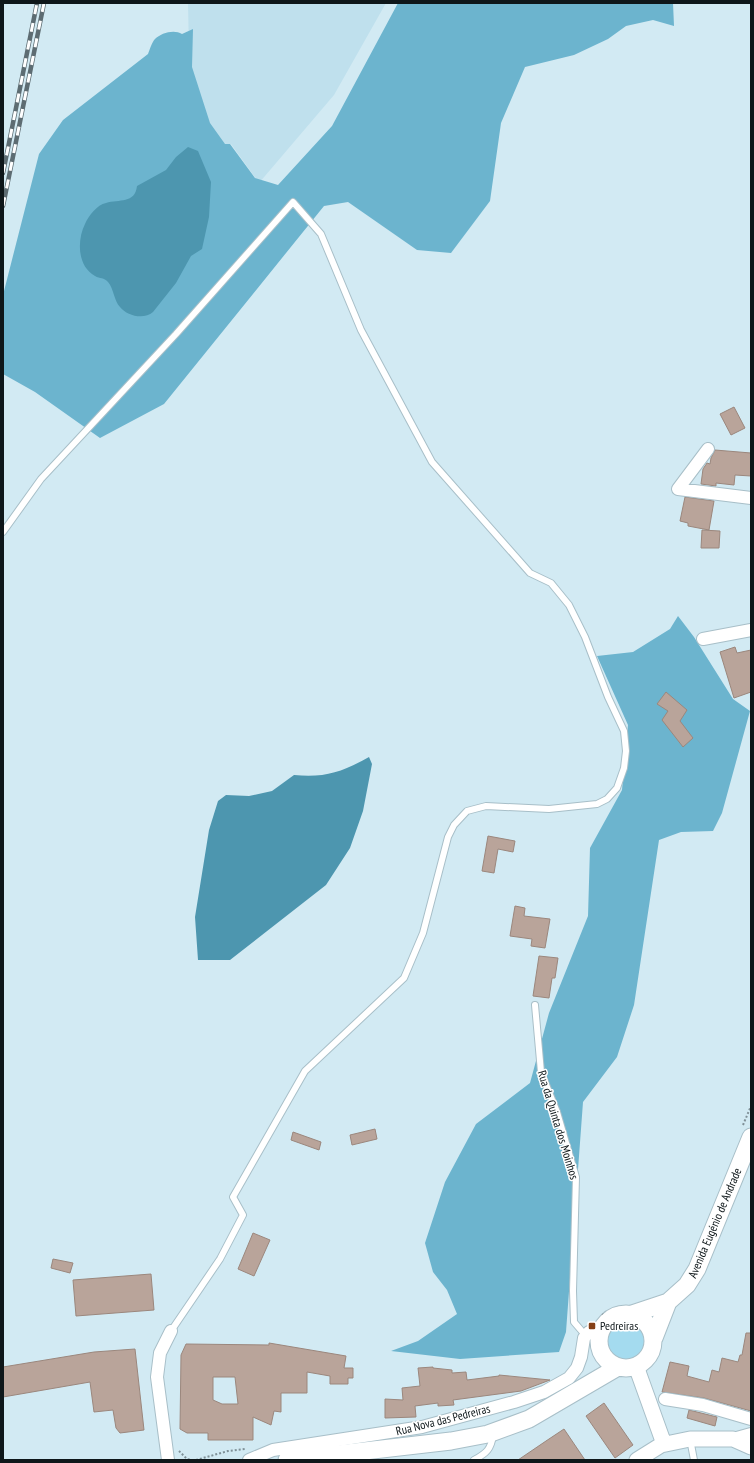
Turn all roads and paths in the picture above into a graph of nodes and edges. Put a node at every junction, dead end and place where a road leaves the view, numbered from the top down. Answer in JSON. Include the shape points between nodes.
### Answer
{"nodes":[{"id":1,"x":708,"y":449,"type":"dead end"},
{"id":2,"x":751,"y":498,"type":"edge"},
{"id":3,"x":3,"y":532,"type":"edge"},
{"id":4,"x":751,"y":630,"type":"edge"},
{"id":5,"x":703,"y":639,"type":"dead end"},
{"id":6,"x":535,"y":1005,"type":"dead end"},
{"id":7,"x":751,"y":1106,"type":"edge"},
{"id":8,"x":747,"y":1132,"type":"edge"},
{"id":9,"x":668,"y":1302,"type":"junction"},
{"id":10,"x":627,"y":1310,"type":"junction"},
{"id":11,"x":601,"y":1322,"type":"junction"},
{"id":12,"x":171,"y":1331,"type":"joint"},
{"id":13,"x":586,"y":1336,"type":"junction"},
{"id":14,"x":654,"y":1338,"type":"junction"},
{"id":15,"x":601,"y":1351,"type":"junction"},
{"id":16,"x":636,"y":1366,"type":"junction"},
{"id":17,"x":618,"y":1367,"type":"junction"},
{"id":18,"x":580,"y":1390,"type":"junction"},
{"id":19,"x":665,"y":1399,"type":"dead end"},
{"id":20,"x":751,"y":1419,"type":"edge"},
{"id":21,"x":494,"y":1432,"type":"junction"},
{"id":22,"x":751,"y":1434,"type":"edge"},
{"id":23,"x":690,"y":1439,"type":"junction"},
{"id":24,"x":733,"y":1439,"type":"junction"},
{"id":25,"x":664,"y":1444,"type":"junction"},
{"id":26,"x":751,"y":1447,"type":"edge"},
{"id":27,"x":250,"y":1454,"type":"edge"},
{"id":28,"x":365,"y":1456,"type":"edge"},
{"id":29,"x":168,"y":1460,"type":"edge"},
{"id":30,"x":196,"y":1460,"type":"edge"},
{"id":31,"x":287,"y":1460,"type":"edge"},
{"id":32,"x":474,"y":1460,"type":"edge"},
{"id":33,"x":637,"y":1460,"type":"edge"},
{"id":34,"x":694,"y":1460,"type":"edge"}],
"edges":[{"from":1,"to":2,"type":"street","via":[[678,489]]},
{"from":3,"to":12,"type":"lane","via":[[41,479],[176,334],[293,202],[321,234],[361,330],[432,462],[530,573],[551,583],[569,605],[624,731],[624,768],[616,788],[607,799],[597,804],[549,809],[486,806],[467,811],[454,825],[448,837],[423,933],[404,978],[306,1071],[233,1197],[243,1215],[220,1259]]},
{"from":4,"to":5,"type":"street"},
{"from":6,"to":13,"type":"lane","name":"Rua da Quinta dos Moinhos","via":[[542,1072],[576,1177],[574,1322]]},
{"from":7,"to":8,"type":"path"},
{"from":8,"to":9,"type":"main road","name":"Avenida Eugénio de Andrade","via":[[697,1269],[687,1286]]},
{"from":9,"to":10,"type":"main road","name":"Avenida Eugénio de Andrade"},
{"from":9,"to":14,"type":"main road","name":"Avenida Eugénio de Andrade"},
{"from":10,"to":11,"type":"main road","name":"Avenida Eugénio de Andrade"},
{"from":10,"to":11,"type":"path","via":[[616,1308]]},
{"from":10,"to":14,"type":"main road","via":[[647,1323]]},
{"from":11,"to":13,"type":"street"},
{"from":11,"to":15,"type":"main road"},
{"from":12,"to":29,"type":"street","via":[[160,1353],[157,1377]]},
{"from":13,"to":27,"type":"street","name":"Rua Nova das Pedreiras","via":[[578,1368],[568,1378],[544,1392],[422,1427]]},
{"from":14,"to":16,"type":"main road","name":"Avenida Eugénio de Andrade","via":[[649,1356]]},
{"from":15,"to":17,"type":"main road","via":[[611,1364]]},
{"from":15,"to":18,"type":"main road","via":[[593,1372]]},
{"from":16,"to":17,"type":"main road"},
{"from":16,"to":25,"type":"street"},
{"from":17,"to":18,"type":"main road"},
{"from":18,"to":21,"type":"main road","via":[[529,1419]]},
{"from":19,"to":20,"type":"street","via":[[703,1405]]},
{"from":21,"to":28,"type":"main road"},
{"from":21,"to":32,"type":"lane","via":[[490,1449]]},
{"from":22,"to":24,"type":"street"},
{"from":23,"to":24,"type":"street"},
{"from":23,"to":25,"type":"street"},
{"from":23,"to":34,"type":"lane"},
{"from":24,"to":26,"type":"street"},
{"from":25,"to":33,"type":"street"},
{"from":27,"to":30,"type":"path","via":[[228,1451]]},
{"from":28,"to":31,"type":"main road"}]}
